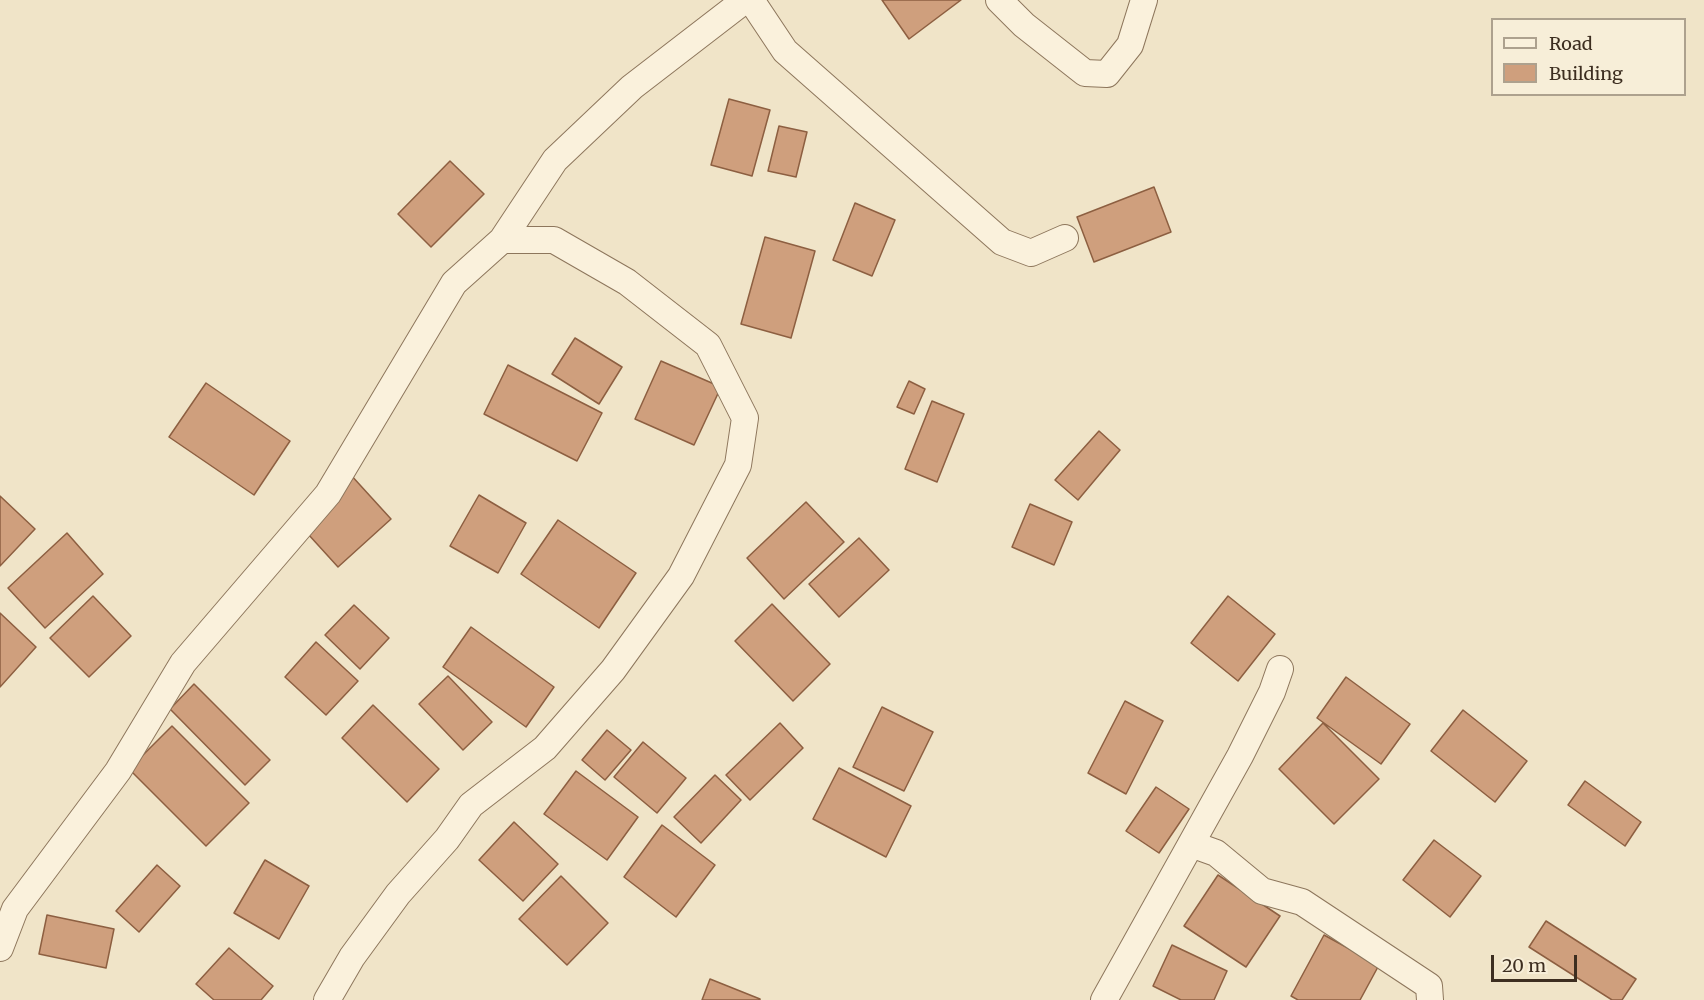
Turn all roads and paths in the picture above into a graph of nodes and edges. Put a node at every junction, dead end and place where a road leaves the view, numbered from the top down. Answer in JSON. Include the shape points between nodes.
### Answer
{"nodes":[{"id":1,"x":745,"y":0,"type":"edge"},
{"id":2,"x":752,"y":0,"type":"edge"},
{"id":3,"x":999,"y":0,"type":"edge"},
{"id":4,"x":1144,"y":0,"type":"edge"},
{"id":5,"x":1065,"y":238,"type":"dead end"},
{"id":6,"x":502,"y":240,"type":"junction"},
{"id":7,"x":1280,"y":669,"type":"dead end"},
{"id":8,"x":1191,"y":844,"type":"junction"},
{"id":9,"x":0,"y":948,"type":"edge"},
{"id":10,"x":327,"y":1000,"type":"edge"},
{"id":11,"x":1104,"y":1000,"type":"edge"},
{"id":12,"x":1430,"y":1000,"type":"edge"}],
"edges":[{"from":1,"to":6,"type":"street","via":[[632,87],[555,159]]},
{"from":2,"to":5,"type":"street","via":[[785,51],[1002,242],[1031,253]]},
{"from":3,"to":4,"type":"street","via":[[1084,73],[1107,74],[1130,45]]},
{"from":6,"to":9,"type":"street","via":[[454,283],[328,494],[183,663],[118,771],[15,909]]},
{"from":6,"to":10,"type":"street","via":[[554,240],[627,282],[708,345],[745,418],[738,465],[681,576],[613,670],[545,748],[471,806],[398,894],[352,957]]},
{"from":7,"to":8,"type":"street","via":[[1240,756]]},
{"from":8,"to":11,"type":"street"},
{"from":8,"to":12,"type":"street","via":[[1216,853],[1262,891],[1302,902],[1429,986]]}]}
